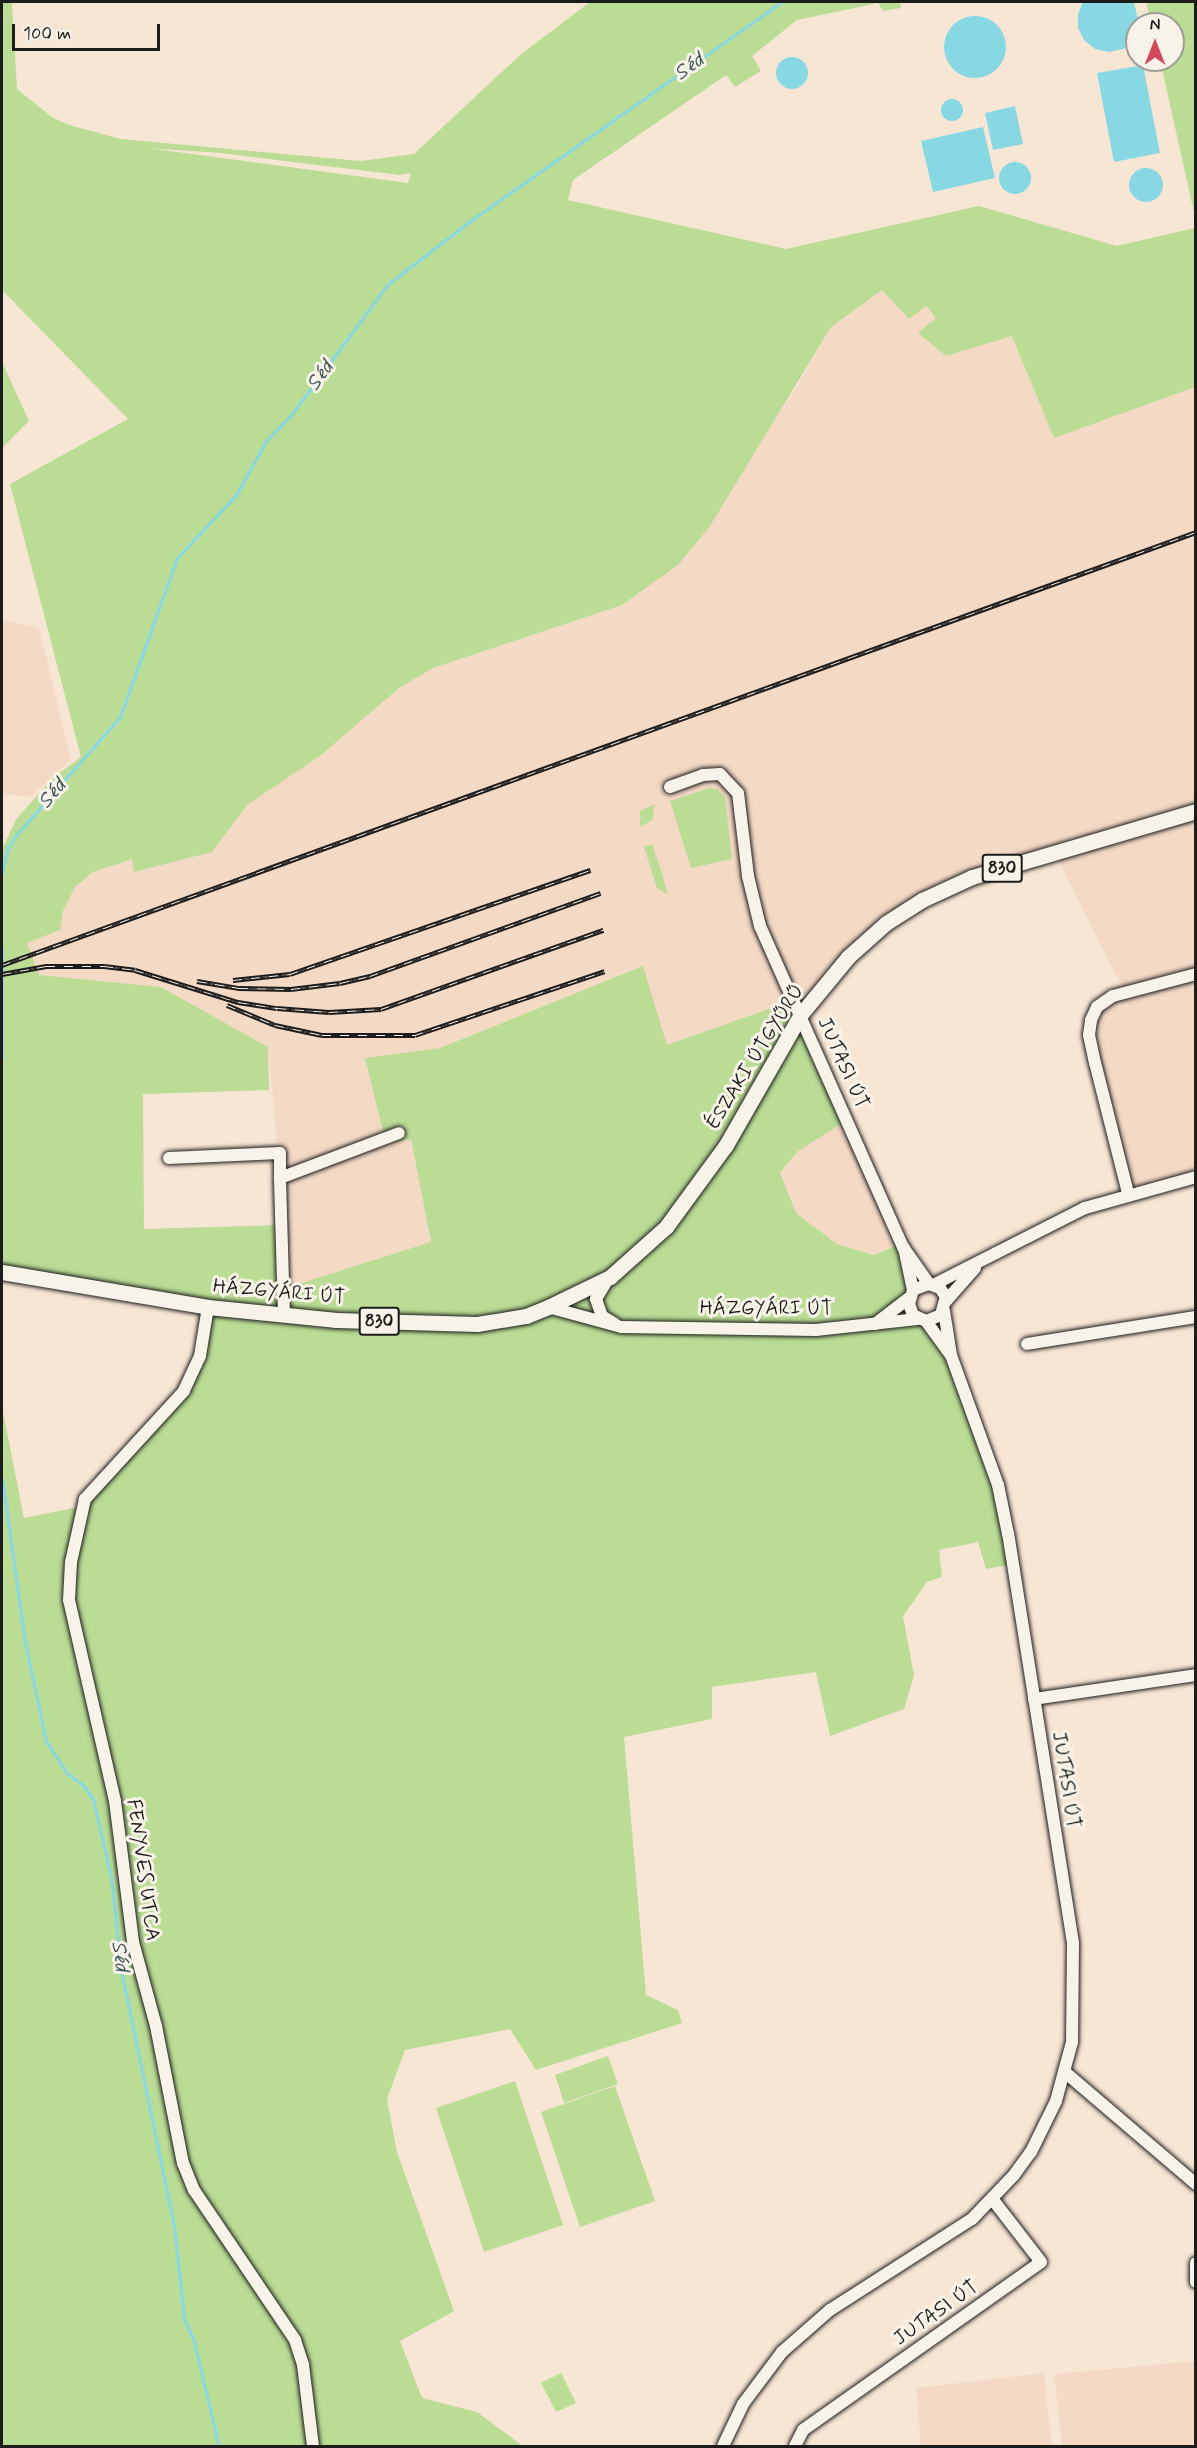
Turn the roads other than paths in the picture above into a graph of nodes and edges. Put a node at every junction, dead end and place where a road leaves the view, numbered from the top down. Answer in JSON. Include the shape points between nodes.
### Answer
{"nodes":[{"id":1,"x":670,"y":787,"type":"dead end"},
{"id":2,"x":1196,"y":811,"type":"edge"},
{"id":3,"x":1196,"y":974,"type":"edge"},
{"id":4,"x":801,"y":1014,"type":"junction"},
{"id":5,"x":399,"y":1133,"type":"dead end"},
{"id":6,"x":169,"y":1158,"type":"dead end"},
{"id":7,"x":1196,"y":1177,"type":"edge"},
{"id":8,"x":280,"y":1178,"type":"junction"},
{"id":9,"x":1128,"y":1193,"type":"junction"},
{"id":10,"x":903,"y":1247,"type":"junction"},
{"id":11,"x":976,"y":1266,"type":"junction"},
{"id":12,"x":2,"y":1272,"type":"edge"},
{"id":13,"x":610,"y":1277,"type":"junction"},
{"id":14,"x":931,"y":1284,"type":"junction"},
{"id":15,"x":911,"y":1294,"type":"junction"},
{"id":16,"x":945,"y":1306,"type":"junction"},
{"id":17,"x":208,"y":1307,"type":"junction"},
{"id":18,"x":548,"y":1307,"type":"junction"},
{"id":19,"x":284,"y":1315,"type":"junction"},
{"id":20,"x":1196,"y":1317,"type":"edge"},
{"id":21,"x":922,"y":1320,"type":"junction"},
{"id":22,"x":874,"y":1325,"type":"junction"},
{"id":23,"x":621,"y":1327,"type":"junction"},
{"id":24,"x":1027,"y":1344,"type":"dead end"},
{"id":25,"x":951,"y":1355,"type":"junction"},
{"id":26,"x":1196,"y":1675,"type":"edge"},
{"id":27,"x":1034,"y":1699,"type":"junction"},
{"id":28,"x":1066,"y":2073,"type":"junction"},
{"id":29,"x":1196,"y":2184,"type":"edge"},
{"id":30,"x":993,"y":2200,"type":"junction"},
{"id":31,"x":1196,"y":2264,"type":"edge"},
{"id":32,"x":1196,"y":2282,"type":"edge"},
{"id":33,"x":313,"y":2446,"type":"edge"},
{"id":34,"x":723,"y":2446,"type":"edge"},
{"id":35,"x":795,"y":2446,"type":"edge"}],
"edges":[{"from":1,"to":4,"type":"street","name":"JUTASI ÚT","via":[[703,775],[720,774],[738,793],[755,912]]},
{"from":2,"to":4,"type":"main road","name":"ÉSZAKI ÚTGYŰRŰ","number":"830","via":[[972,877],[922,900],[868,937]]},
{"from":3,"to":9,"type":"street","via":[[1106,999],[1091,1020],[1089,1035]]},
{"from":4,"to":10,"type":"street","name":"JUTASI ÚT"},
{"from":4,"to":13,"type":"main road","name":"ÉSZAKI ÚTGYŰRŰ","number":"830","via":[[726,1145],[666,1227]]},
{"from":5,"to":8,"type":"street"},
{"from":6,"to":8,"type":"street","via":[[280,1153]]},
{"from":7,"to":9,"type":"street"},
{"from":8,"to":19,"type":"street"},
{"from":9,"to":11,"type":"street","via":[[1085,1208]]},
{"from":10,"to":14,"type":"street","name":"JUTASI ÚT"},
{"from":10,"to":15,"type":"street","name":"JUTASI ÚT"},
{"from":11,"to":14,"type":"street"},
{"from":11,"to":16,"type":"street"},
{"from":12,"to":17,"type":"main road","name":"HÁZGYÁRI ÚT","number":"830"},
{"from":13,"to":18,"type":"main road","name":"ÉSZAKI ÚTGYŰRŰ","number":"830"},
{"from":13,"to":23,"type":"street","via":[[596,1294],[598,1308],[602,1316]]},
{"from":14,"to":15,"type":"street"},
{"from":14,"to":16,"type":"street","name":"JUTASI ÚT","via":[[942,1291]]},
{"from":15,"to":21,"type":"street","name":"JUTASI ÚT","via":[[909,1308]]},
{"from":15,"to":22,"type":"street"},
{"from":16,"to":21,"type":"street","via":[[937,1319]]},
{"from":16,"to":25,"type":"street","name":"JUTASI ÚT"},
{"from":17,"to":19,"type":"main road","name":"HÁZGYÁRI ÚT","number":"830"},
{"from":17,"to":33,"type":"street","name":"FENYVES UTCA","via":[[200,1356],[184,1391],[85,1498],[71,1562],[69,1600],[115,1801],[133,1942],[156,2025],[183,2163],[194,2190],[295,2340],[303,2365]]},
{"from":18,"to":19,"type":"main road","name":"HÁZGYÁRI ÚT","number":"830","via":[[526,1316],[477,1324]]},
{"from":18,"to":23,"type":"street","name":"HÁZGYÁRI ÚT"},
{"from":20,"to":24,"type":"street"},
{"from":21,"to":22,"type":"street","name":"HÁZGYÁRI ÚT"},
{"from":21,"to":25,"type":"street","name":"JUTASI ÚT"},
{"from":22,"to":23,"type":"street","name":"HÁZGYÁRI ÚT","via":[[816,1330]]},
{"from":25,"to":27,"type":"street","name":"JUTASI ÚT","via":[[998,1485]]},
{"from":26,"to":27,"type":"street"},
{"from":27,"to":28,"type":"street","name":"JUTASI ÚT","via":[[1074,1954],[1076,2013]]},
{"from":28,"to":29,"type":"street"},
{"from":28,"to":30,"type":"street","name":"JUTASI ÚT","via":[[1031,2151]]},
{"from":30,"to":34,"type":"street","name":"JUTASI ÚT","via":[[944,2239],[830,2310],[805,2330],[760,2377]]},
{"from":30,"to":35,"type":"street","name":"JUTASI ÚT","via":[[1041,2262],[803,2430]]},
{"from":31,"to":32,"type":"street"}]}
